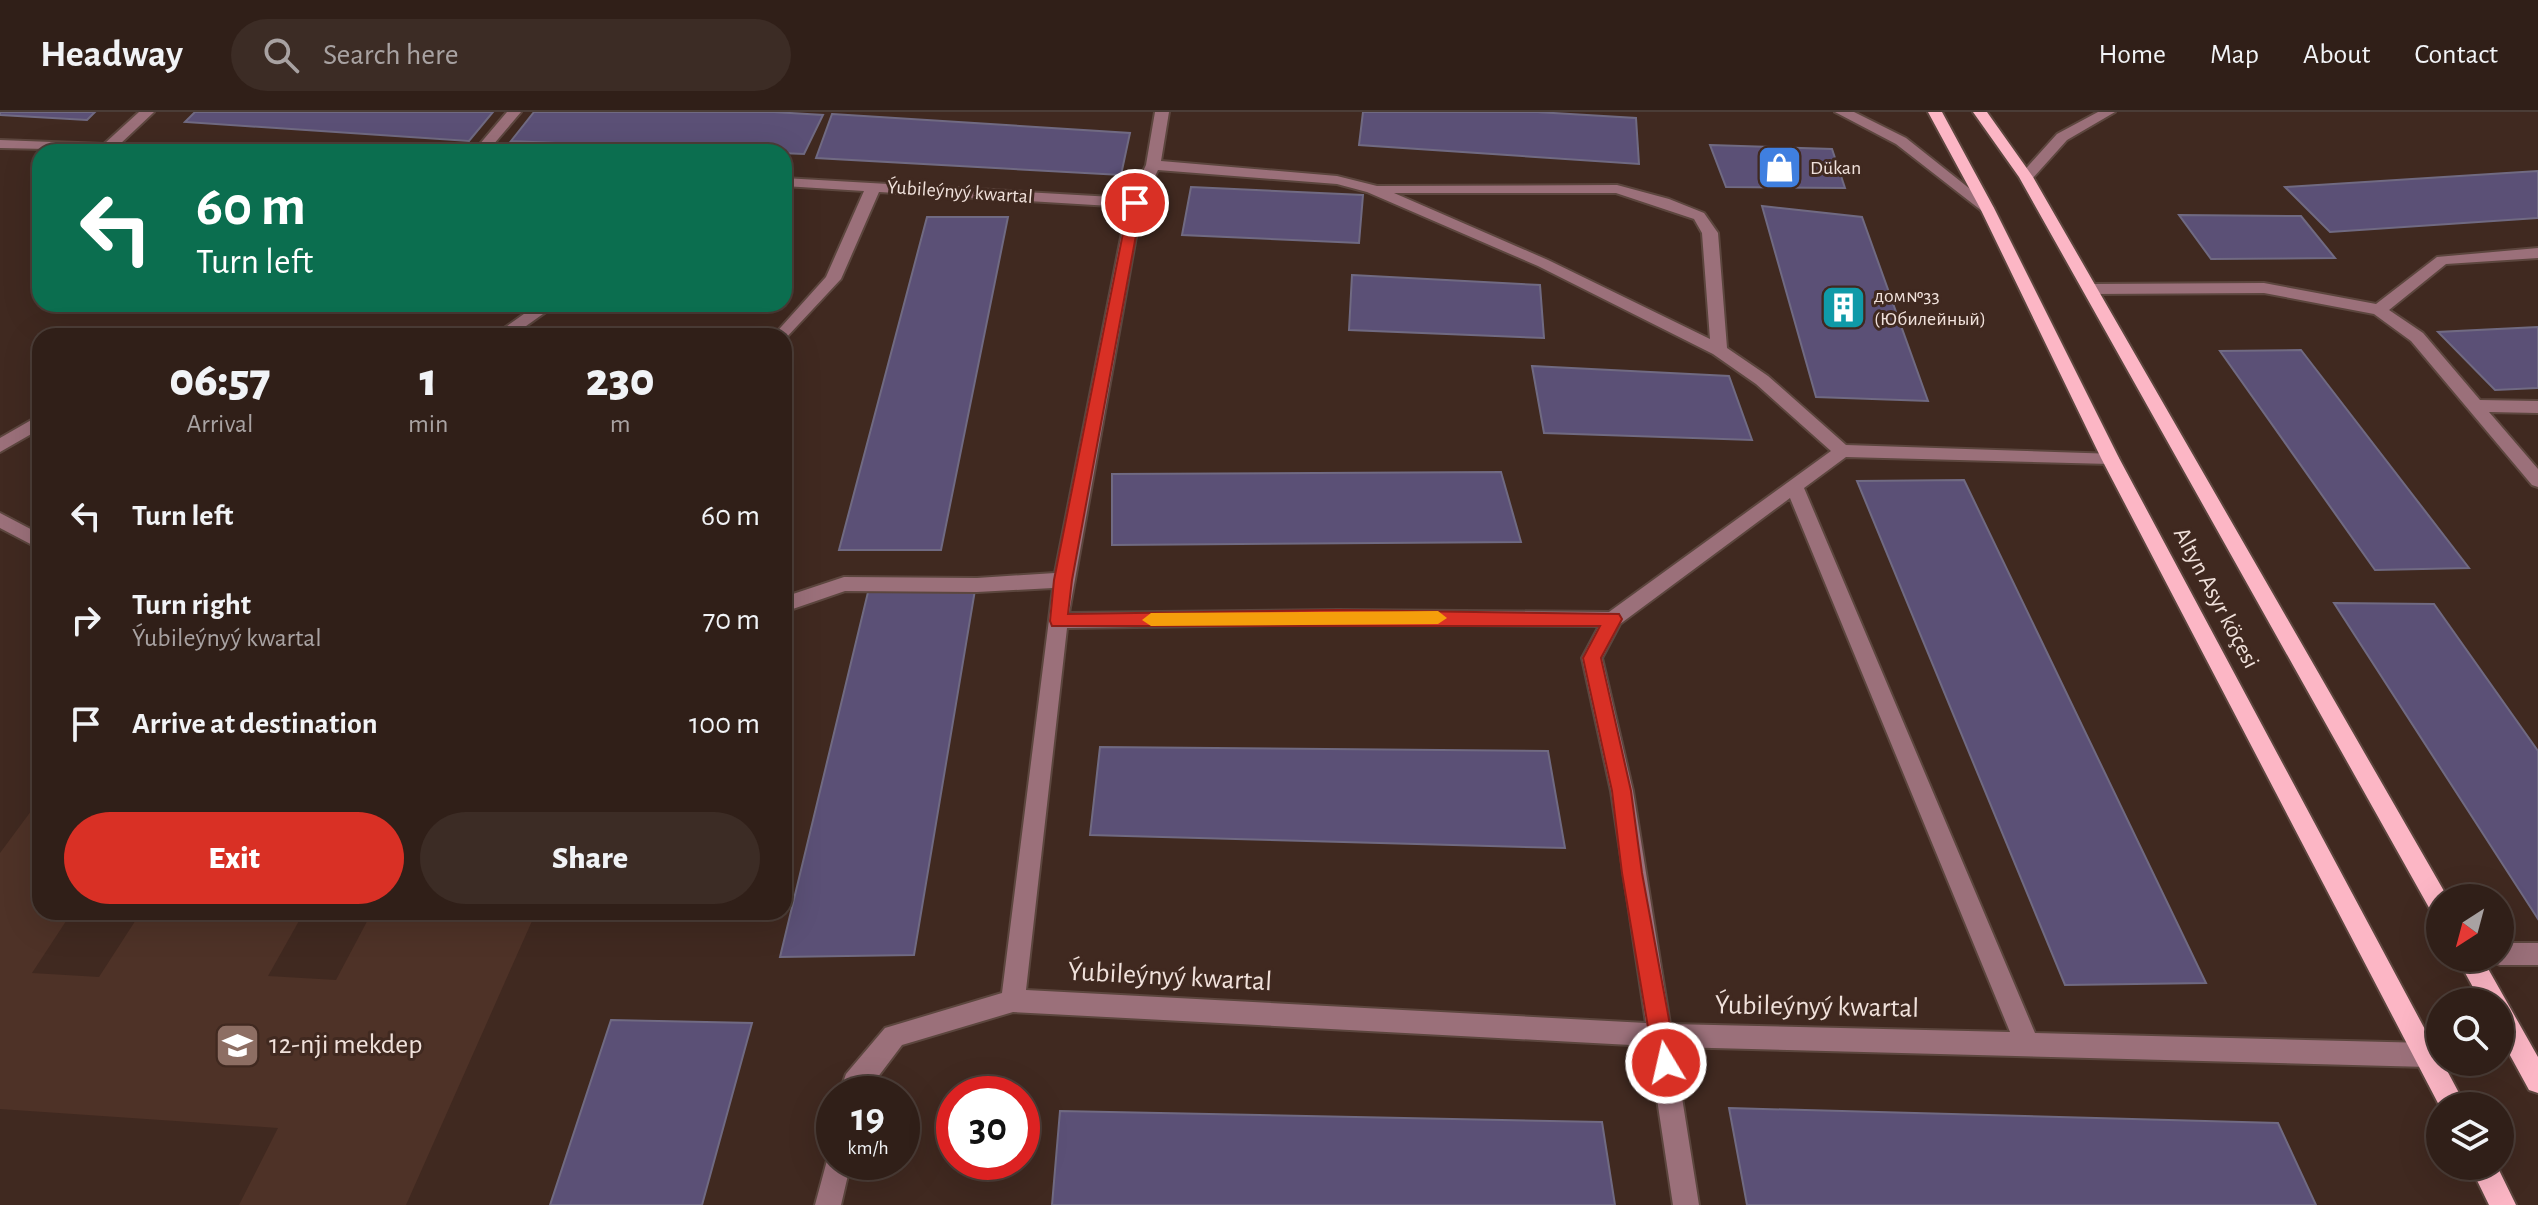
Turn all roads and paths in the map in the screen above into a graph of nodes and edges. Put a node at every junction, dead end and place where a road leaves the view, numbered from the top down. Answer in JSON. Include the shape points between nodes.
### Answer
{"nodes":[{"id":1,"x":147,"y":112,"type":"edge"},
{"id":2,"x":514,"y":112,"type":"edge"},
{"id":3,"x":1162,"y":112,"type":"edge"},
{"id":4,"x":1842,"y":112,"type":"edge"},
{"id":5,"x":1935,"y":112,"type":"edge"},
{"id":6,"x":1980,"y":112,"type":"edge"},
{"id":7,"x":2108,"y":112,"type":"edge"},
{"id":8,"x":0,"y":144,"type":"edge"},
{"id":9,"x":112,"y":144,"type":"edge"},
{"id":10,"x":487,"y":144,"type":"edge"},
{"id":11,"x":32,"y":145,"type":"edge"},
{"id":12,"x":1153,"y":165,"type":"junction"},
{"id":13,"x":2026,"y":177,"type":"junction"},
{"id":14,"x":792,"y":182,"type":"edge"},
{"id":15,"x":874,"y":186,"type":"junction"},
{"id":16,"x":1372,"y":189,"type":"junction"},
{"id":17,"x":1135,"y":203,"type":"junction"},
{"id":18,"x":1987,"y":208,"type":"junction"},
{"id":19,"x":2538,"y":253,"type":"edge"},
{"id":20,"x":2091,"y":289,"type":"junction"},
{"id":21,"x":2379,"y":310,"type":"junction"},
{"id":22,"x":537,"y":312,"type":"edge"},
{"id":23,"x":513,"y":328,"type":"edge"},
{"id":24,"x":788,"y":328,"type":"edge"},
{"id":25,"x":1719,"y":350,"type":"junction"},
{"id":26,"x":2475,"y":406,"type":"junction"},
{"id":27,"x":2538,"y":407,"type":"edge"},
{"id":28,"x":32,"y":426,"type":"edge"},
{"id":29,"x":0,"y":446,"type":"edge"},
{"id":30,"x":1842,"y":451,"type":"junction"},
{"id":31,"x":2110,"y":458,"type":"junction"},
{"id":32,"x":2538,"y":481,"type":"edge"},
{"id":33,"x":1794,"y":486,"type":"junction"},
{"id":34,"x":0,"y":520,"type":"edge"},
{"id":35,"x":32,"y":538,"type":"edge"},
{"id":36,"x":1063,"y":580,"type":"junction"},
{"id":37,"x":792,"y":602,"type":"edge"},
{"id":38,"x":1613,"y":619,"type":"junction"},
{"id":39,"x":1059,"y":621,"type":"junction"},
{"id":40,"x":2428,"y":884,"type":"edge"},
{"id":41,"x":2514,"y":954,"type":"edge"},
{"id":42,"x":2538,"y":954,"type":"edge"},
{"id":43,"x":1013,"y":1001,"type":"junction"},
{"id":44,"x":1662,"y":1035,"type":"junction"},
{"id":45,"x":2514,"y":1038,"type":"edge"},
{"id":46,"x":2027,"y":1044,"type":"junction"},
{"id":47,"x":2426,"y":1051,"type":"edge"},
{"id":48,"x":2426,"y":1055,"type":"edge"},
{"id":49,"x":861,"y":1076,"type":"edge"},
{"id":50,"x":2538,"y":1081,"type":"edge"},
{"id":51,"x":834,"y":1180,"type":"edge"},
{"id":52,"x":2490,"y":1180,"type":"edge"},
{"id":53,"x":828,"y":1205,"type":"edge"},
{"id":54,"x":1686,"y":1205,"type":"edge"},
{"id":55,"x":2503,"y":1205,"type":"edge"}],
"edges":[{"from":1,"to":9,"type":"street"},
{"from":2,"to":10,"type":"street"},
{"from":3,"to":12,"type":"street"},
{"from":4,"to":18,"type":"street","via":[[1924,154]]},
{"from":5,"to":18,"type":"main road","name":"Altyn Asyr köçesi"},
{"from":6,"to":13,"type":"main road","name":"Altyn Asyr köçesi"},
{"from":7,"to":13,"type":"street","via":[[2062,137]]},
{"from":8,"to":11,"type":"street"},
{"from":12,"to":16,"type":"street","via":[[1337,180]]},
{"from":12,"to":17,"type":"street"},
{"from":13,"to":20,"type":"main road","name":"Altyn Asyr köçesi"},
{"from":14,"to":15,"type":"street","name":"Ýubileýnyý kwartal"},
{"from":15,"to":17,"type":"street","name":"Ýubileýnyý kwartal"},
{"from":15,"to":24,"type":"street","via":[[833,279]]},
{"from":16,"to":25,"type":"street","via":[[1543,263]]},
{"from":16,"to":25,"type":"street","via":[[1617,189],[1699,216],[1710,233]]},
{"from":17,"to":36,"type":"street"},
{"from":18,"to":31,"type":"main road","name":"Altyn Asyr köçesi"},
{"from":19,"to":21,"type":"street","via":[[2442,260]]},
{"from":20,"to":21,"type":"street","via":[[2264,288]]},
{"from":20,"to":40,"type":"main road","name":"Altyn Asyr köçesi"},
{"from":21,"to":26,"type":"street","via":[[2417,337]]},
{"from":22,"to":23,"type":"street"},
{"from":25,"to":30,"type":"street","via":[[1762,380]]},
{"from":26,"to":27,"type":"street"},
{"from":26,"to":32,"type":"street"},
{"from":28,"to":29,"type":"street"},
{"from":30,"to":31,"type":"street"},
{"from":30,"to":33,"type":"street"},
{"from":31,"to":47,"type":"main road","name":"Altyn Asyr köçesi"},
{"from":33,"to":38,"type":"street"},
{"from":33,"to":46,"type":"street"},
{"from":34,"to":35,"type":"street"},
{"from":36,"to":37,"type":"street","via":[[844,584]]},
{"from":36,"to":39,"type":"street"},
{"from":38,"to":39,"type":"street"},
{"from":38,"to":44,"type":"street","via":[[1592,658],[1622,791]]},
{"from":39,"to":43,"type":"street"},
{"from":41,"to":42,"type":"street"},
{"from":43,"to":44,"type":"street","name":"Ýubileýnyý kwartal"},
{"from":43,"to":49,"type":"street","name":"Ýubileýnyý kwartal","via":[[894,1036]]},
{"from":44,"to":46,"type":"street","name":"Ýubileýnyý kwartal"},
{"from":44,"to":54,"type":"street"},
{"from":45,"to":50,"type":"main road"},
{"from":46,"to":48,"type":"street","name":"Ýubileýnyý kwartal"},
{"from":51,"to":53,"type":"street"},
{"from":52,"to":55,"type":"main road"}]}
